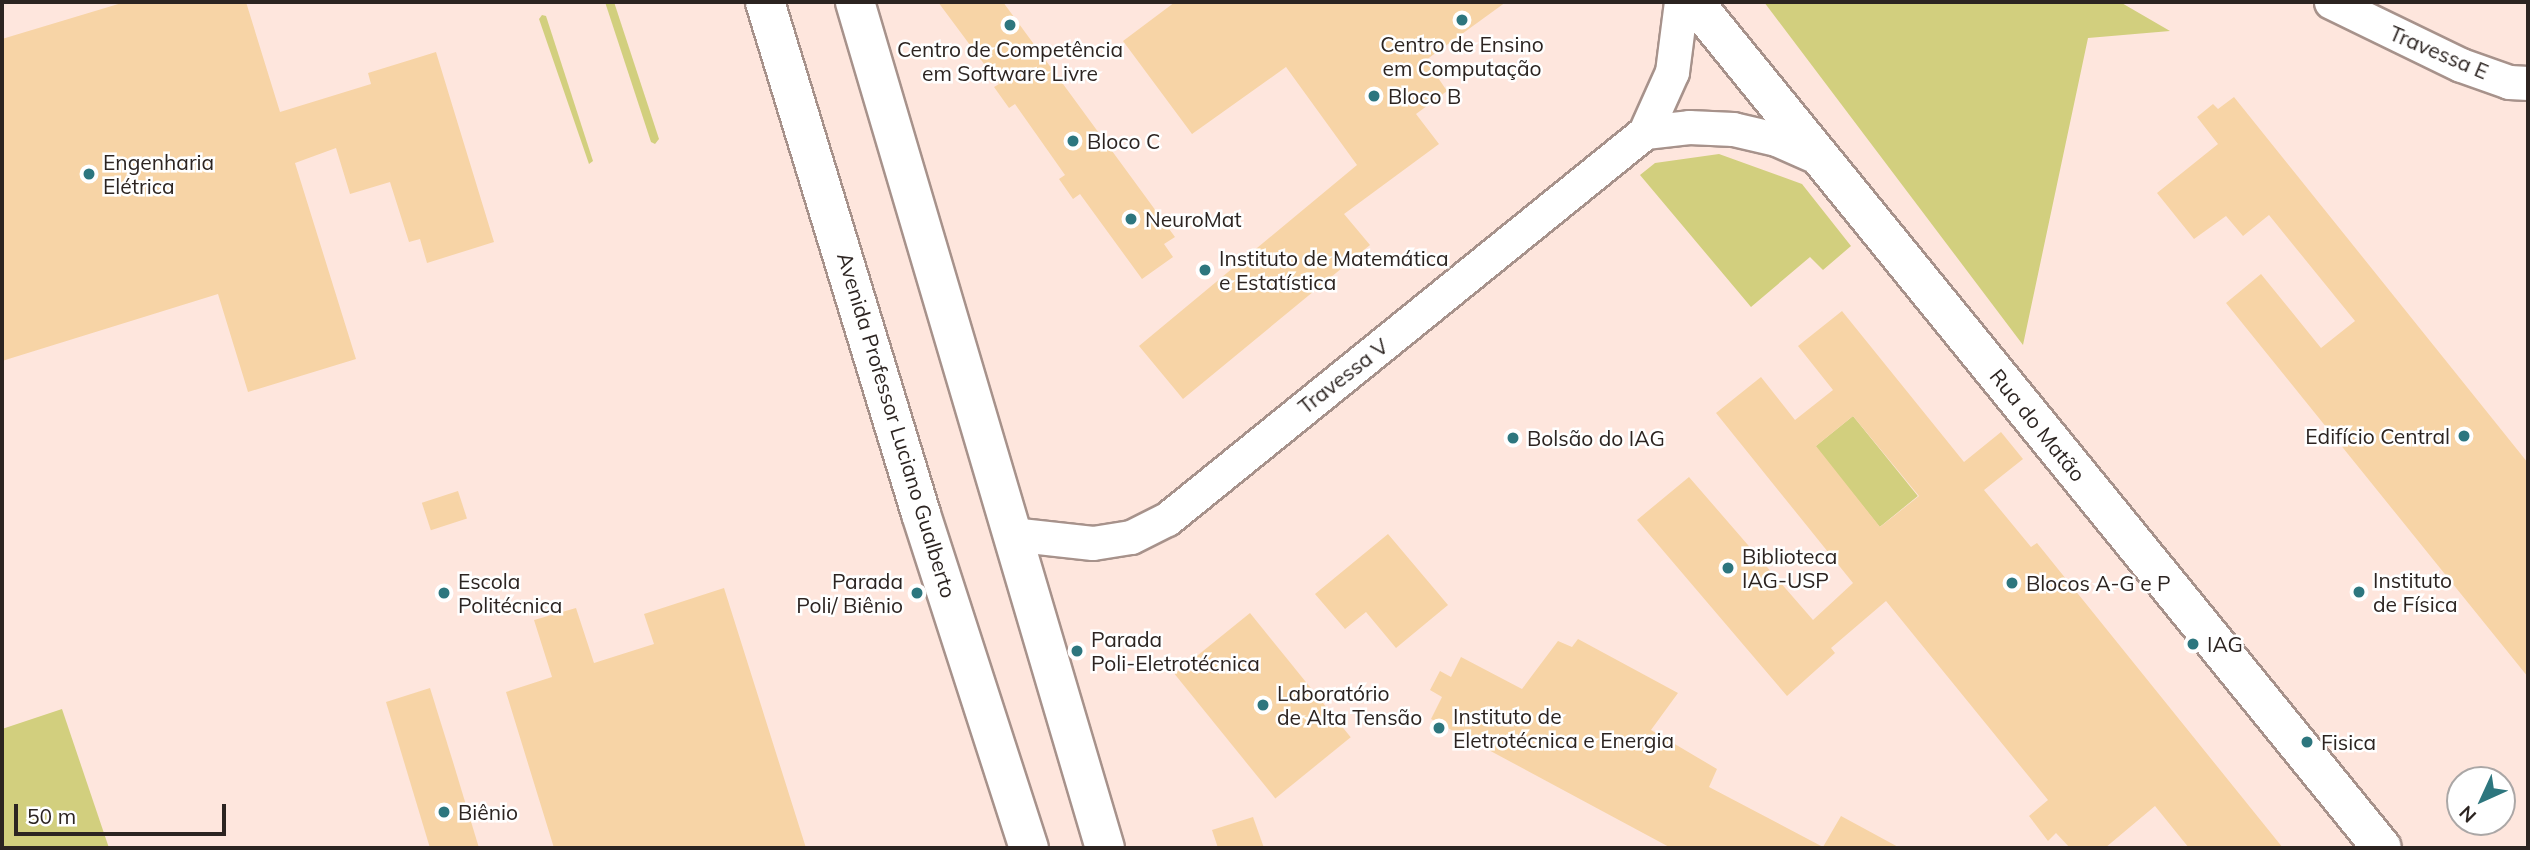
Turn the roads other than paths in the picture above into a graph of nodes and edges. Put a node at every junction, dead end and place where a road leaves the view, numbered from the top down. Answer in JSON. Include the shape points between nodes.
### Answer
{"nodes":[{"id":1,"x":765,"y":2,"type":"edge"},
{"id":2,"x":855,"y":2,"type":"edge"},
{"id":3,"x":1681,"y":2,"type":"edge"},
{"id":4,"x":1694,"y":2,"type":"edge"},
{"id":5,"x":2331,"y":2,"type":"edge"},
{"id":6,"x":2522,"y":76,"type":"edge"},
{"id":7,"x":1646,"y":132,"type":"junction"},
{"id":8,"x":1819,"y":158,"type":"junction"},
{"id":9,"x":1011,"y":534,"type":"junction"},
{"id":10,"x":1029,"y":848,"type":"edge"},
{"id":11,"x":1105,"y":848,"type":"edge"},
{"id":12,"x":2382,"y":848,"type":"edge"}],
"edges":[{"from":1,"to":10,"type":"street","name":"Avenida Professor Luciano Gualberto","via":[[920,514]]},
{"from":2,"to":9,"type":"street"},
{"from":3,"to":7,"type":"street","name":"Travessa V","via":[[1672,72]]},
{"from":4,"to":8,"type":"street","name":"Rua do Matão"},
{"from":5,"to":6,"type":"street","name":"Travessa E","via":[[2428,51]]},
{"from":7,"to":8,"type":"street","via":[[1689,127],[1733,130],[1776,139]]},
{"from":7,"to":9,"type":"street","name":"Travessa V","via":[[1167,519],[1131,537],[1093,543]]},
{"from":8,"to":12,"type":"street","name":"Rua do Matão"},
{"from":9,"to":11,"type":"street"}]}
